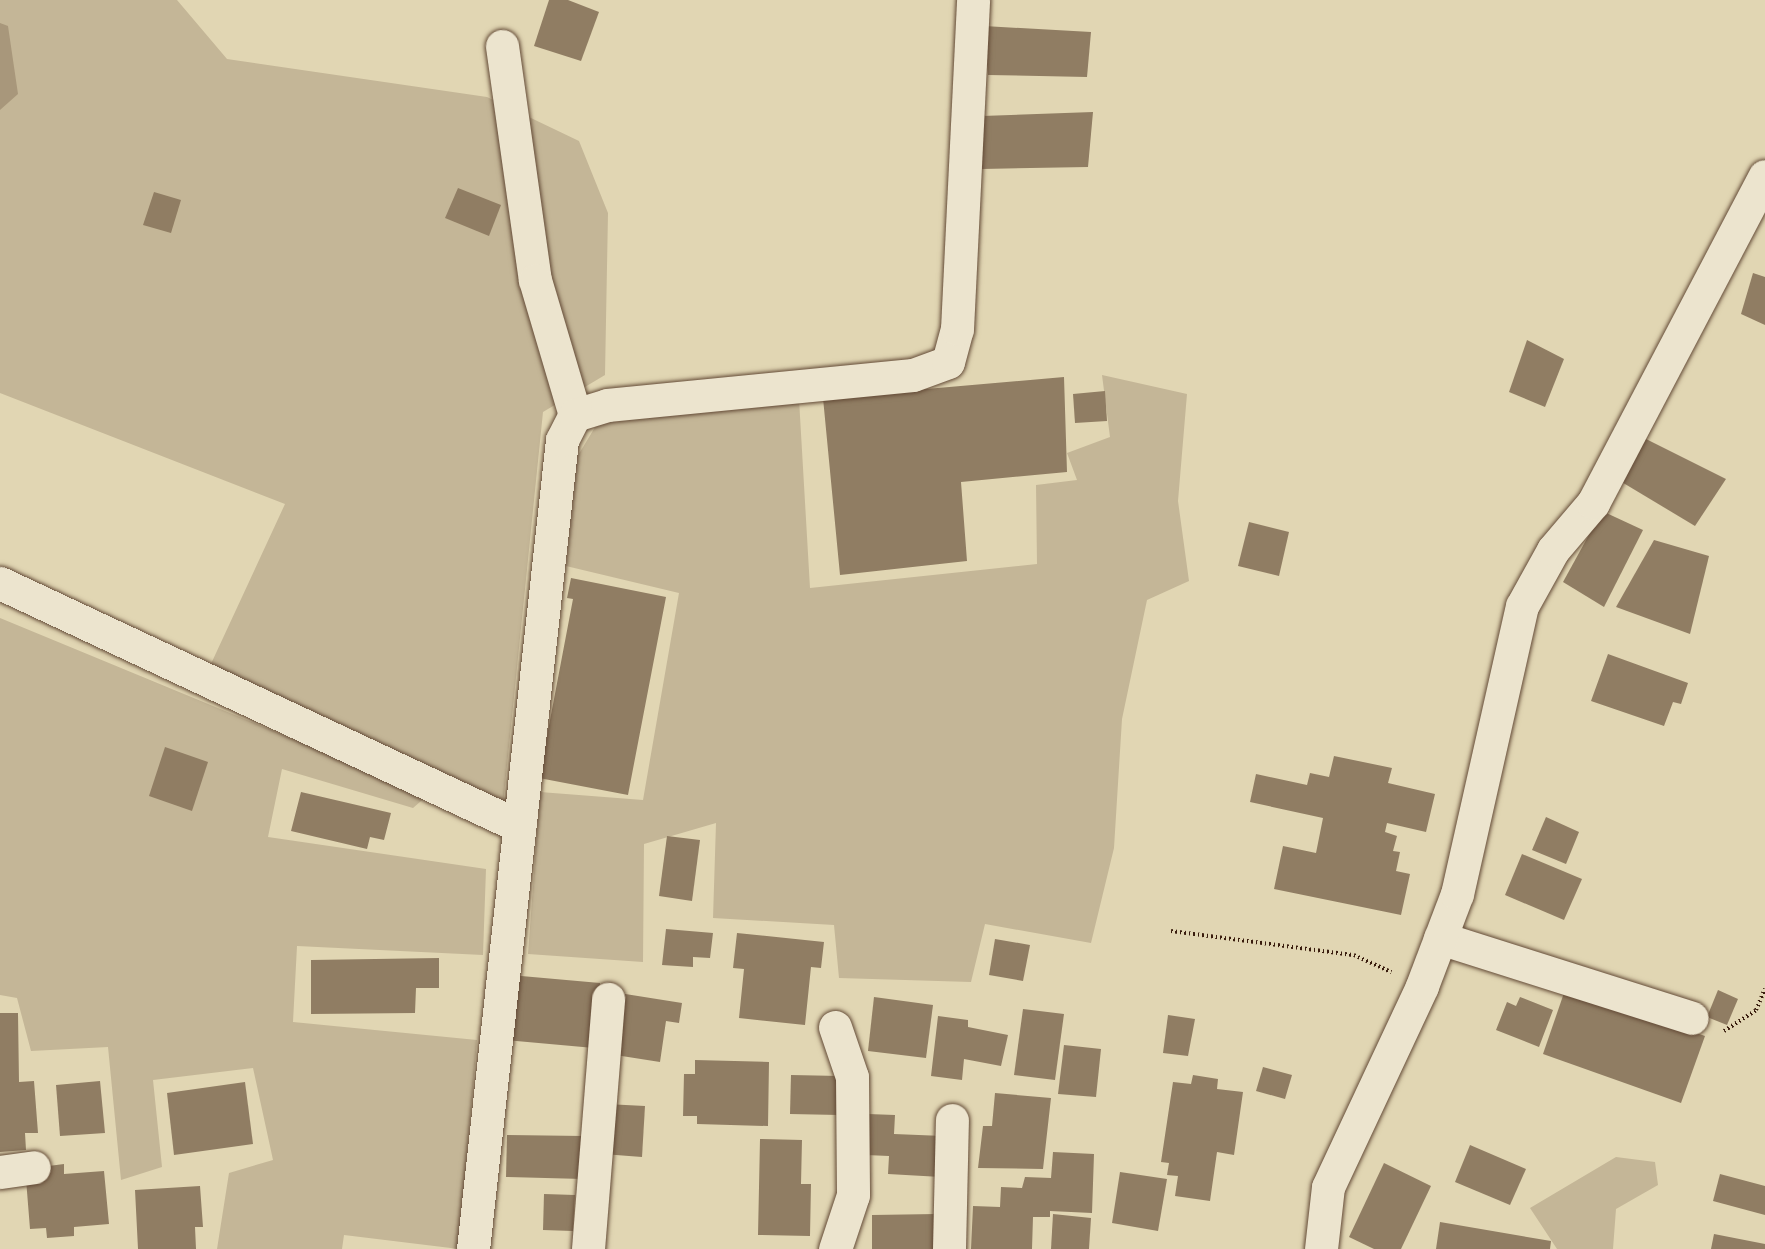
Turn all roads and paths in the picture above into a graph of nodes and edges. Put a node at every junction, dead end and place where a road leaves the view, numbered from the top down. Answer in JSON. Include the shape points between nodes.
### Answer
{"nodes":[{"id":1,"x":973,"y":0,"type":"edge"},
{"id":2,"x":502,"y":46,"type":"dead end"},
{"id":3,"x":1765,"y":176,"type":"edge"},
{"id":4,"x":575,"y":415,"type":"junction"},
{"id":5,"x":0,"y":583,"type":"edge"},
{"id":6,"x":519,"y":826,"type":"junction"},
{"id":7,"x":1171,"y":931,"type":"dead end"},
{"id":8,"x":1440,"y":938,"type":"junction"},
{"id":9,"x":1422,"y":986,"type":"junction"},
{"id":10,"x":1765,"y":988,"type":"edge"},
{"id":11,"x":609,"y":999,"type":"dead end"},
{"id":12,"x":1692,"y":1018,"type":"joint"},
{"id":13,"x":835,"y":1027,"type":"dead end"},
{"id":14,"x":952,"y":1120,"type":"dead end"},
{"id":15,"x":34,"y":1167,"type":"dead end"},
{"id":16,"x":0,"y":1172,"type":"edge"},
{"id":17,"x":473,"y":1249,"type":"edge"},
{"id":18,"x":588,"y":1249,"type":"edge"},
{"id":19,"x":836,"y":1249,"type":"edge"},
{"id":20,"x":949,"y":1249,"type":"edge"},
{"id":21,"x":1321,"y":1249,"type":"edge"}],
"edges":[{"from":1,"to":4,"type":"street","via":[[957,329],[948,362],[913,375],[607,405]]},
{"from":2,"to":4,"type":"street","via":[[535,280]]},
{"from":3,"to":8,"type":"street","via":[[1593,503],[1553,550],[1522,606],[1457,894]]},
{"from":4,"to":6,"type":"street","via":[[562,440]]},
{"from":5,"to":6,"type":"street"},
{"from":6,"to":17,"type":"street"},
{"from":7,"to":9,"type":"path","via":[[1354,955]]},
{"from":8,"to":9,"type":"street"},
{"from":8,"to":12,"type":"street"},
{"from":9,"to":21,"type":"street","via":[[1328,1187]]},
{"from":10,"to":12,"type":"path","via":[[1756,1010],[1720,1033]]},
{"from":11,"to":18,"type":"street"},
{"from":13,"to":19,"type":"street","via":[[852,1077],[853,1195]]},
{"from":14,"to":20,"type":"street"},
{"from":15,"to":16,"type":"street"}]}
